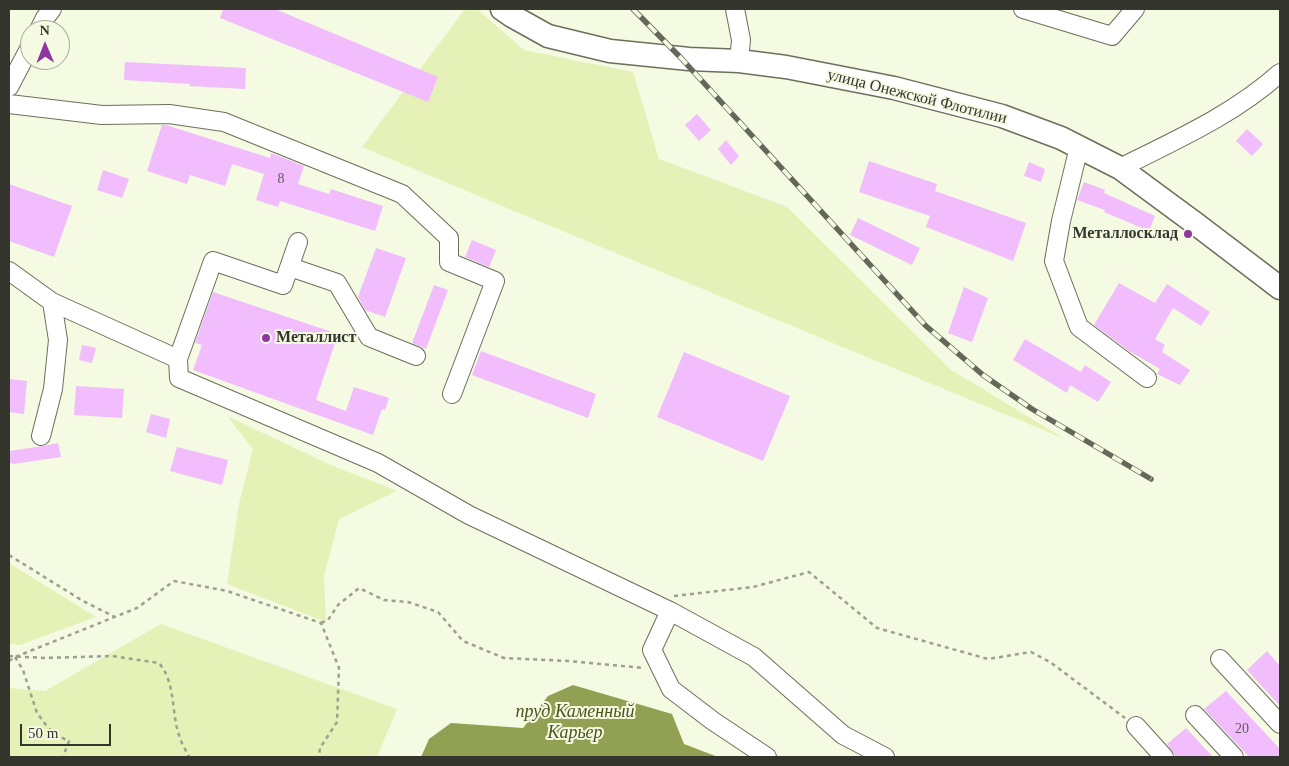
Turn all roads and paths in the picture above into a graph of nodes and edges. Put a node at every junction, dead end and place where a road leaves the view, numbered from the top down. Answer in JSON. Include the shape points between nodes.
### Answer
{"nodes":[{"id":1,"x":52,"y":9,"type":"edge"},
{"id":2,"x":734,"y":9,"type":"edge"},
{"id":3,"x":1023,"y":9,"type":"edge"},
{"id":4,"x":1135,"y":9,"type":"edge"},
{"id":5,"x":507,"y":12,"type":"edge"},
{"id":6,"x":44,"y":20,"type":"edge"},
{"id":7,"x":739,"y":61,"type":"junction"},
{"id":8,"x":20,"y":67,"type":"edge"},
{"id":9,"x":1280,"y":73,"type":"edge"},
{"id":10,"x":9,"y":88,"type":"edge"},
{"id":11,"x":9,"y":104,"type":"edge"},
{"id":12,"x":1078,"y":147,"type":"junction"},
{"id":13,"x":1120,"y":168,"type":"junction"},
{"id":14,"x":298,"y":242,"type":"dead end"},
{"id":15,"x":290,"y":268,"type":"junction"},
{"id":16,"x":9,"y":272,"type":"edge"},
{"id":17,"x":1280,"y":288,"type":"edge"},
{"id":18,"x":52,"y":302,"type":"junction"},
{"id":19,"x":416,"y":356,"type":"dead end"},
{"id":20,"x":178,"y":359,"type":"junction"},
{"id":21,"x":1147,"y":378,"type":"dead end"},
{"id":22,"x":452,"y":394,"type":"dead end"},
{"id":23,"x":41,"y":436,"type":"dead end"},
{"id":24,"x":9,"y":555,"type":"edge"},
{"id":25,"x":646,"y":599,"type":"junction"},
{"id":26,"x":670,"y":611,"type":"junction"},
{"id":27,"x":115,"y":617,"type":"junction"},
{"id":28,"x":321,"y":623,"type":"junction"},
{"id":29,"x":9,"y":656,"type":"edge"},
{"id":30,"x":15,"y":657,"type":"junction"},
{"id":31,"x":1220,"y":659,"type":"dead end"},
{"id":32,"x":9,"y":661,"type":"edge"},
{"id":33,"x":660,"y":666,"type":"junction"},
{"id":34,"x":1195,"y":715,"type":"dead end"},
{"id":35,"x":1280,"y":724,"type":"edge"},
{"id":36,"x":1136,"y":726,"type":"joint"},
{"id":37,"x":63,"y":757,"type":"edge"},
{"id":38,"x":189,"y":757,"type":"edge"},
{"id":39,"x":319,"y":757,"type":"edge"},
{"id":40,"x":766,"y":757,"type":"edge"},
{"id":41,"x":885,"y":757,"type":"edge"},
{"id":42,"x":1164,"y":757,"type":"edge"},
{"id":43,"x":1234,"y":757,"type":"edge"}],
"edges":[{"from":1,"to":6,"type":"street"},
{"from":2,"to":7,"type":"street","via":[[741,40]]},
{"from":3,"to":4,"type":"street","via":[[1112,36]]},
{"from":5,"to":7,"type":"main road","via":[[548,36],[610,51]]},
{"from":7,"to":12,"type":"street","via":[[894,88],[1002,116]]},
{"from":8,"to":10,"type":"street"},
{"from":9,"to":13,"type":"street","via":[[1265,87],[1209,124]]},
{"from":11,"to":22,"type":"street","via":[[102,115],[169,114],[224,122],[402,194],[449,238],[449,262],[495,281]]},
{"from":12,"to":13,"type":"street"},
{"from":12,"to":21,"type":"street","via":[[1054,262],[1079,327]]},
{"from":13,"to":17,"type":"main road"},
{"from":14,"to":15,"type":"street"},
{"from":15,"to":19,"type":"street","via":[[336,282],[369,337]]},
{"from":15,"to":20,"type":"street","via":[[284,285],[213,261]]},
{"from":16,"to":18,"type":"street"},
{"from":18,"to":20,"type":"street"},
{"from":18,"to":23,"type":"street","via":[[58,340],[53,389]]},
{"from":20,"to":25,"type":"street","via":[[179,378],[378,463],[469,515]]},
{"from":24,"to":27,"type":"path"},
{"from":25,"to":26,"type":"street"},
{"from":25,"to":36,"type":"path","via":[[753,587],[809,572],[877,628],[988,659],[1031,652],[1050,662]]},
{"from":26,"to":33,"type":"street","via":[[652,650]]},
{"from":26,"to":41,"type":"street","via":[[754,657],[843,735]]},
{"from":27,"to":28,"type":"path","via":[[136,608],[174,581],[227,591]]},
{"from":27,"to":30,"type":"path"},
{"from":28,"to":33,"type":"path","via":[[328,620],[338,605],[359,588],[384,600],[408,602],[438,612],[463,641],[504,658],[654,669]]},
{"from":28,"to":39,"type":"path","via":[[339,668],[337,722],[320,748]]},
{"from":29,"to":30,"type":"path"},
{"from":30,"to":32,"type":"path"},
{"from":30,"to":37,"type":"path","via":[[23,670],[37,713],[54,734],[69,741]]},
{"from":30,"to":38,"type":"path","via":[[112,656],[159,663],[170,687],[178,734]]},
{"from":31,"to":35,"type":"street"},
{"from":33,"to":40,"type":"street","via":[[671,689]]},
{"from":34,"to":43,"type":"street"},
{"from":36,"to":42,"type":"street"}]}
